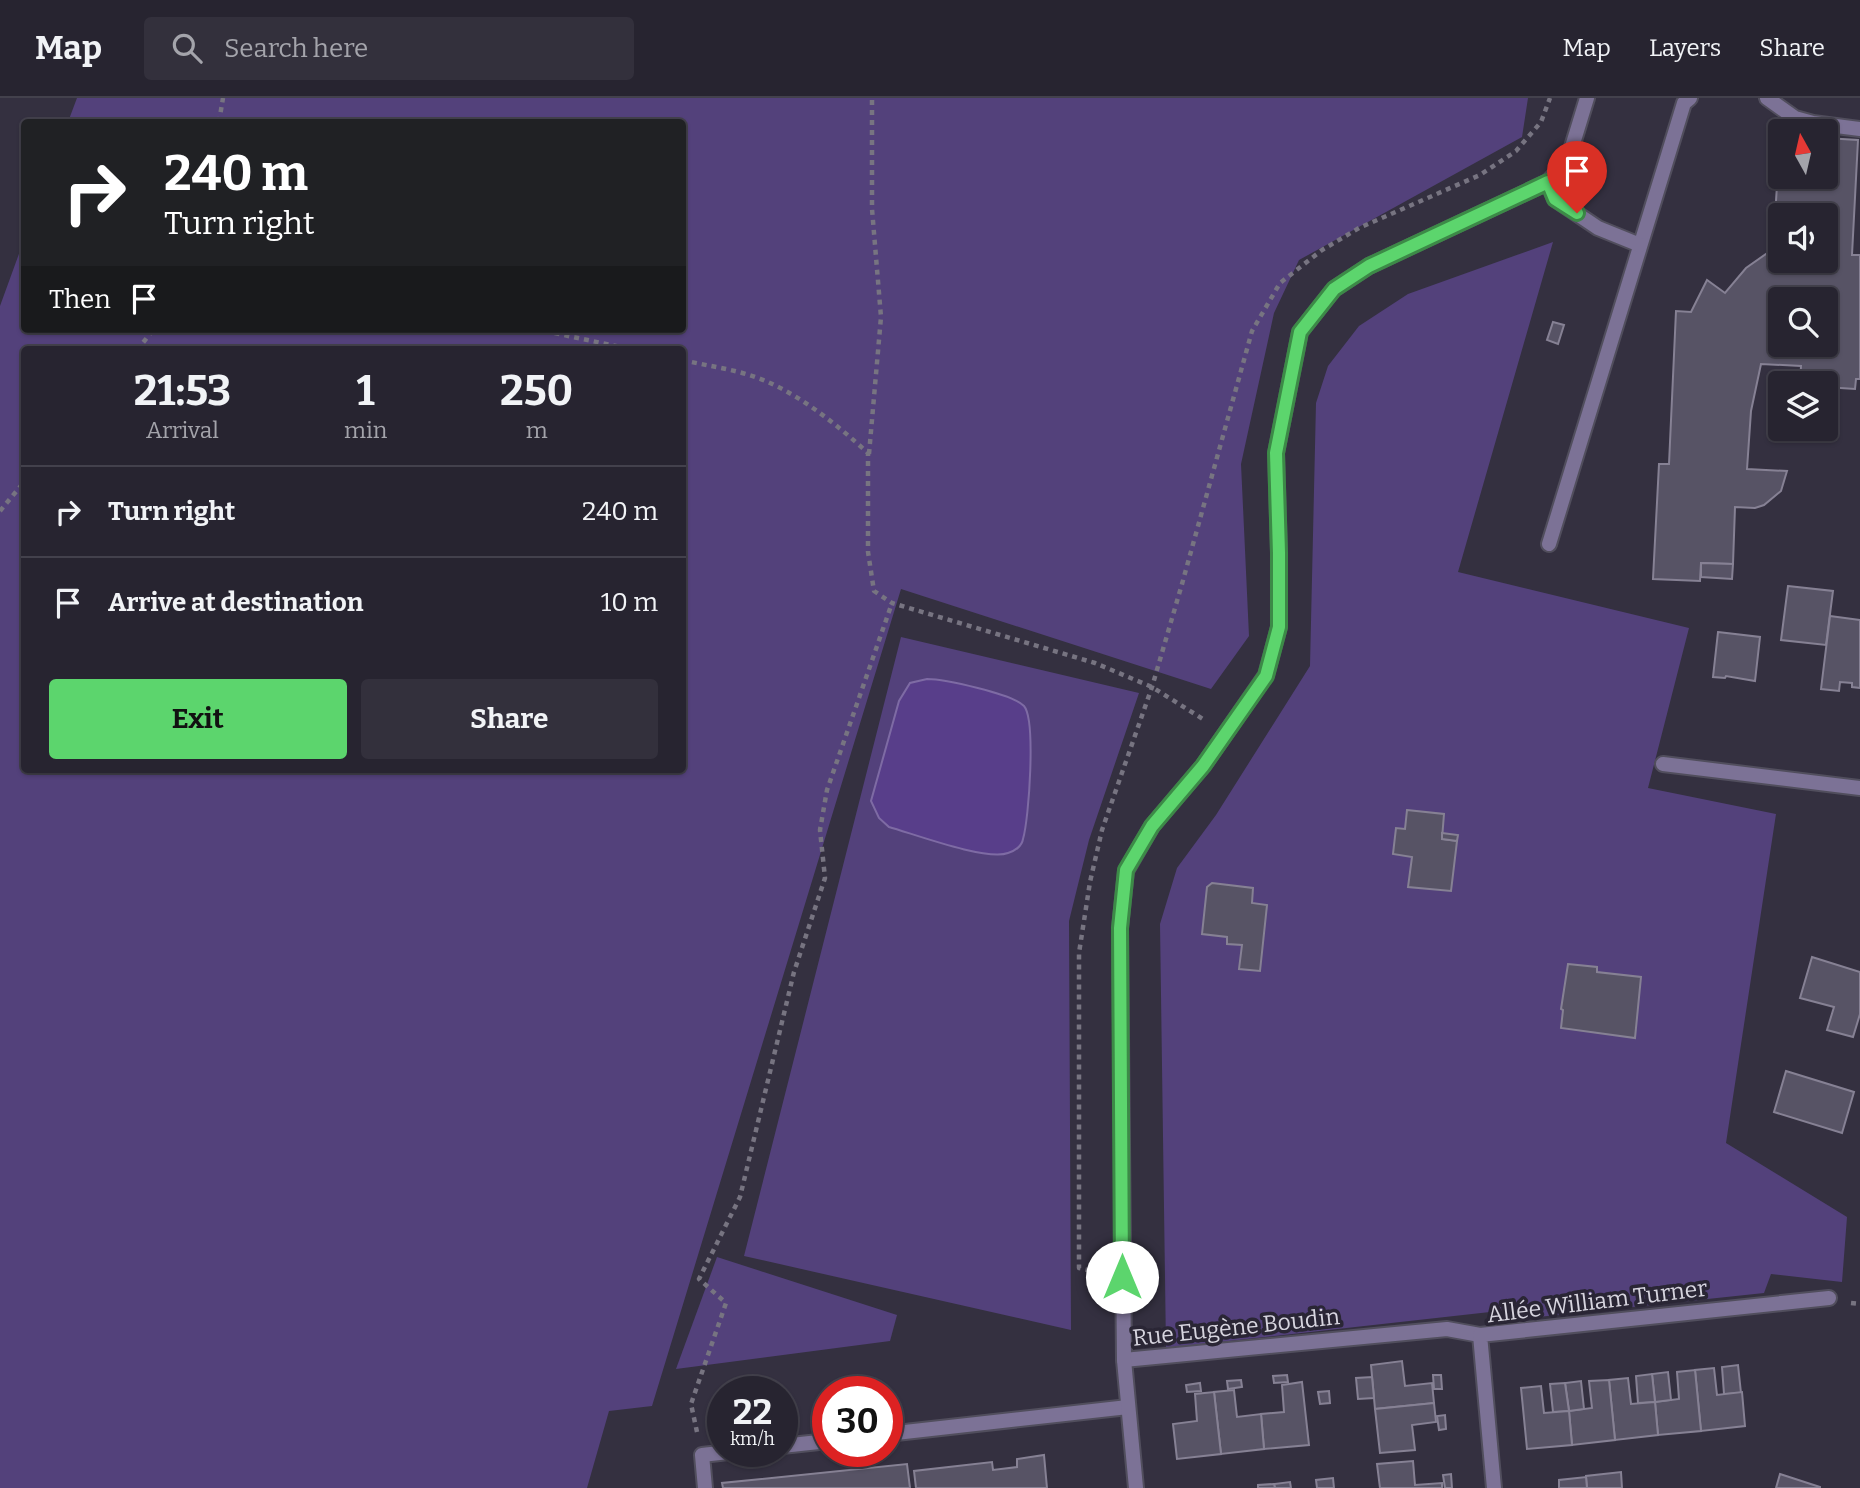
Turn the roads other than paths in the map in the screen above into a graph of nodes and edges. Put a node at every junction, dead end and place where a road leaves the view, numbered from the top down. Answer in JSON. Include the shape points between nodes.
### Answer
{"nodes":[{"id":1,"x":1587,"y":98,"type":"edge"},
{"id":2,"x":1690,"y":98,"type":"edge"},
{"id":3,"x":1767,"y":98,"type":"edge"},
{"id":4,"x":1860,"y":129,"type":"edge"},
{"id":5,"x":1548,"y":182,"type":"junction"},
{"id":6,"x":1640,"y":245,"type":"junction"},
{"id":7,"x":1549,"y":544,"type":"dead end"},
{"id":8,"x":1663,"y":764,"type":"dead end"},
{"id":9,"x":1860,"y":788,"type":"edge"},
{"id":10,"x":1829,"y":1298,"type":"dead end"},
{"id":11,"x":1480,"y":1335,"type":"junction"},
{"id":12,"x":1124,"y":1360,"type":"junction"},
{"id":13,"x":1128,"y":1407,"type":"junction"},
{"id":14,"x":903,"y":1432,"type":"edge"},
{"id":15,"x":707,"y":1454,"type":"edge"},
{"id":16,"x":705,"y":1488,"type":"edge"},
{"id":17,"x":1136,"y":1488,"type":"edge"},
{"id":18,"x":1494,"y":1488,"type":"edge"}],
"edges":[{"from":1,"to":5,"type":"street","via":[[1568,160]]},
{"from":2,"to":6,"type":"street","via":[[1684,103]]},
{"from":3,"to":4,"type":"street","via":[[1795,118]]},
{"from":5,"to":6,"type":"street","via":[[1555,199],[1598,228]]},
{"from":5,"to":12,"type":"street","via":[[1369,266],[1334,289],[1300,332],[1276,453],[1279,627],[1266,676],[1203,766],[1152,826],[1126,870],[1120,928]]},
{"from":6,"to":7,"type":"street"},
{"from":8,"to":9,"type":"street"},
{"from":10,"to":11,"type":"street","name":"Allée William Turner"},
{"from":11,"to":12,"type":"street","name":"Rue Eugène Boudin","via":[[1447,1329]]},
{"from":11,"to":18,"type":"street","name":"Allée William Turner"},
{"from":12,"to":13,"type":"street","name":"Rue Eugène Boudin"},
{"from":13,"to":14,"type":"street"},
{"from":13,"to":17,"type":"street","name":"Rue Eugène Boudin"},
{"from":15,"to":16,"type":"street","via":[[702,1455]]}]}
